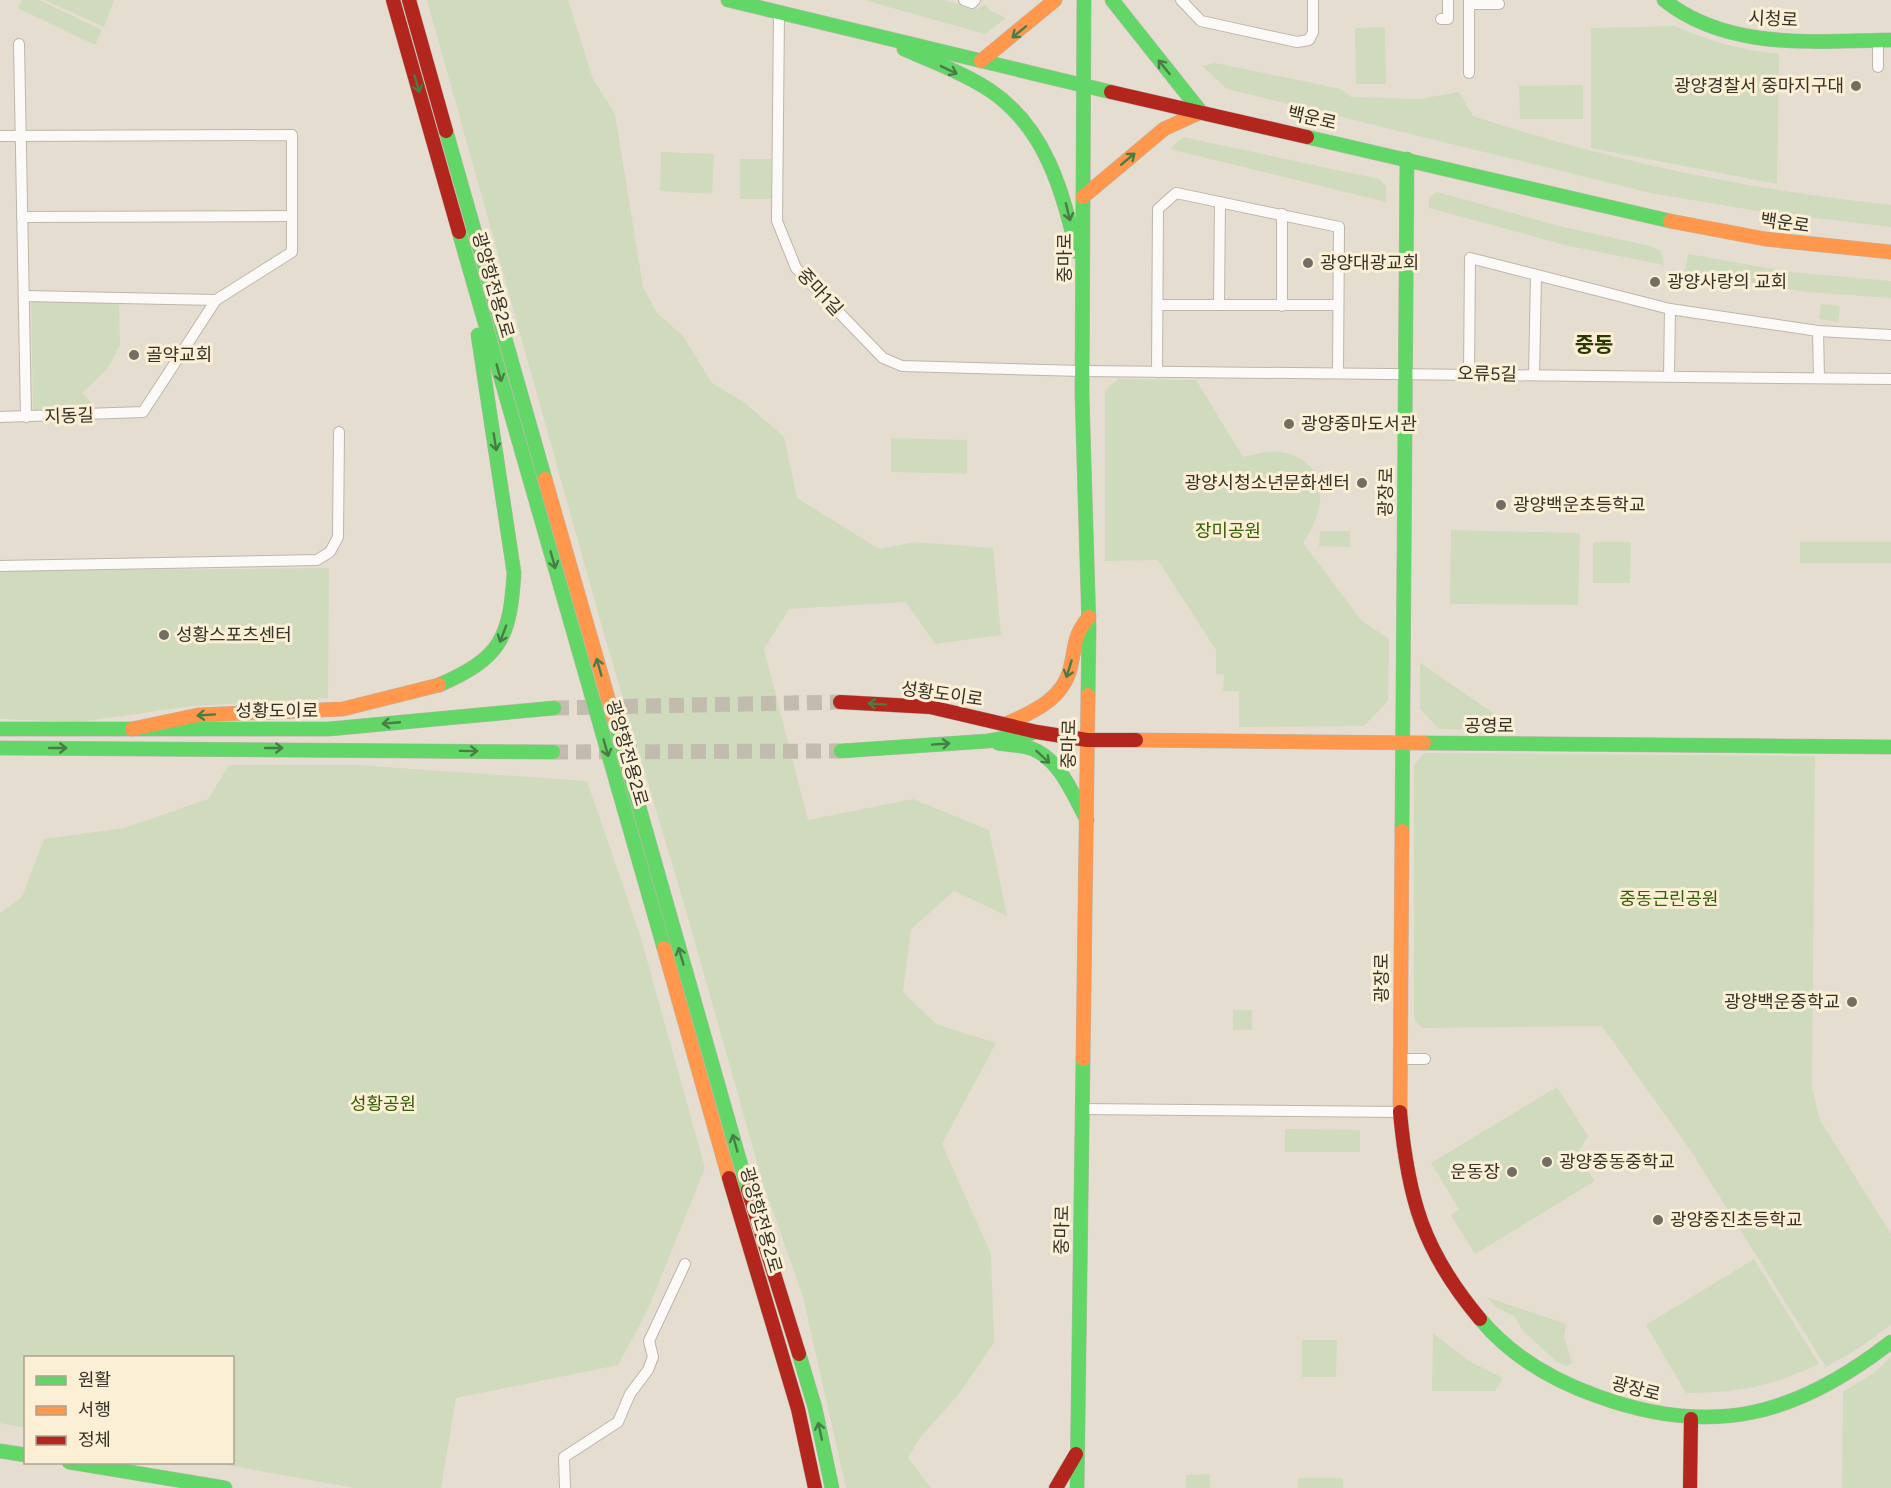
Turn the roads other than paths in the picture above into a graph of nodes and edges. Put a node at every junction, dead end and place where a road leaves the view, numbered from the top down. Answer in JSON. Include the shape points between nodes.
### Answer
{"nodes":[{"id":1,"x":393,"y":0,"type":"edge"},
{"id":2,"x":409,"y":0,"type":"edge"},
{"id":3,"x":728,"y":0,"type":"edge"},
{"id":4,"x":964,"y":0,"type":"edge"},
{"id":5,"x":975,"y":0,"type":"edge"},
{"id":6,"x":1055,"y":0,"type":"edge"},
{"id":7,"x":1084,"y":0,"type":"edge"},
{"id":8,"x":1112,"y":0,"type":"edge"},
{"id":9,"x":1181,"y":0,"type":"edge"},
{"id":10,"x":1313,"y":0,"type":"edge"},
{"id":11,"x":1448,"y":0,"type":"edge"},
{"id":12,"x":1664,"y":0,"type":"edge"},
{"id":13,"x":1469,"y":2,"type":"edge"},
{"id":14,"x":1499,"y":4,"type":"dead end"},
{"id":15,"x":779,"y":12,"type":"junction"},
{"id":16,"x":1441,"y":19,"type":"dead end"},
{"id":17,"x":877,"y":36,"type":"junction"},
{"id":18,"x":1884,"y":40,"type":"edge"},
{"id":19,"x":19,"y":44,"type":"dead end"},
{"id":20,"x":981,"y":61,"type":"junction"},
{"id":21,"x":1878,"y":67,"type":"dead end"},
{"id":22,"x":1469,"y":73,"type":"dead end"},
{"id":23,"x":1084,"y":86,"type":"junction"},
{"id":24,"x":1201,"y":112,"type":"junction"},
{"id":25,"x":21,"y":135,"type":"junction"},
{"id":26,"x":0,"y":136,"type":"edge"},
{"id":27,"x":1407,"y":159,"type":"junction"},
{"id":28,"x":1083,"y":197,"type":"junction"},
{"id":29,"x":1220,"y":202,"type":"junction"},
{"id":30,"x":1282,"y":214,"type":"junction"},
{"id":31,"x":292,"y":216,"type":"junction"},
{"id":32,"x":22,"y":217,"type":"junction"},
{"id":33,"x":1891,"y":252,"type":"edge"},
{"id":34,"x":467,"y":260,"type":"junction"},
{"id":35,"x":1083,"y":274,"type":"junction"},
{"id":36,"x":1536,"y":277,"type":"junction"},
{"id":37,"x":24,"y":297,"type":"junction"},
{"id":38,"x":216,"y":300,"type":"junction"},
{"id":39,"x":1158,"y":305,"type":"junction"},
{"id":40,"x":1219,"y":305,"type":"junction"},
{"id":41,"x":1338,"y":305,"type":"junction"},
{"id":42,"x":1282,"y":306,"type":"junction"},
{"id":43,"x":1670,"y":309,"type":"junction"},
{"id":44,"x":1818,"y":331,"type":"junction"},
{"id":45,"x":1891,"y":335,"type":"edge"},
{"id":46,"x":1082,"y":371,"type":"junction"},
{"id":47,"x":1157,"y":372,"type":"junction"},
{"id":48,"x":1338,"y":373,"type":"junction"},
{"id":49,"x":1405,"y":374,"type":"junction"},
{"id":50,"x":1469,"y":374,"type":"junction"},
{"id":51,"x":1534,"y":375,"type":"junction"},
{"id":52,"x":1669,"y":376,"type":"junction"},
{"id":53,"x":1819,"y":378,"type":"junction"},
{"id":54,"x":1891,"y":379,"type":"edge"},
{"id":55,"x":0,"y":417,"type":"edge"},
{"id":56,"x":26,"y":417,"type":"junction"},
{"id":57,"x":339,"y":432,"type":"dead end"},
{"id":58,"x":0,"y":566,"type":"edge"},
{"id":59,"x":1089,"y":617,"type":"junction"},
{"id":60,"x":840,"y":702,"type":"tunnel mouth"},
{"id":61,"x":554,"y":708,"type":"tunnel mouth"},
{"id":62,"x":1008,"y":723,"type":"junction"},
{"id":63,"x":0,"y":729,"type":"edge"},
{"id":64,"x":132,"y":729,"type":"junction"},
{"id":65,"x":1037,"y":732,"type":"junction"},
{"id":66,"x":1087,"y":740,"type":"junction"},
{"id":67,"x":988,"y":741,"type":"junction"},
{"id":68,"x":1402,"y":743,"type":"junction"},
{"id":69,"x":1891,"y":747,"type":"edge"},
{"id":70,"x":0,"y":748,"type":"edge"},
{"id":71,"x":841,"y":751,"type":"tunnel mouth"},
{"id":72,"x":553,"y":752,"type":"tunnel mouth"},
{"id":73,"x":1087,"y":820,"type":"junction"},
{"id":74,"x":1400,"y":1059,"type":"junction"},
{"id":75,"x":1425,"y":1059,"type":"dead end"},
{"id":76,"x":1082,"y":1109,"type":"junction"},
{"id":77,"x":1400,"y":1112,"type":"junction"},
{"id":78,"x":685,"y":1264,"type":"dead end"},
{"id":79,"x":1891,"y":1342,"type":"edge"},
{"id":80,"x":1691,"y":1419,"type":"junction"},
{"id":81,"x":0,"y":1451,"type":"edge"},
{"id":82,"x":1077,"y":1451,"type":"junction"},
{"id":83,"x":24,"y":1455,"type":"edge"},
{"id":84,"x":81,"y":1464,"type":"edge"},
{"id":85,"x":225,"y":1488,"type":"edge"},
{"id":86,"x":565,"y":1488,"type":"edge"},
{"id":87,"x":815,"y":1488,"type":"edge"},
{"id":88,"x":832,"y":1488,"type":"edge"},
{"id":89,"x":1056,"y":1488,"type":"edge"},
{"id":90,"x":1077,"y":1488,"type":"edge"},
{"id":91,"x":1690,"y":1488,"type":"edge"}],
"edges":[{"from":1,"to":34,"type":"main road","name":"광양항전용2로","one_way":true},
{"from":88,"to":2,"type":"main road","name":"광양항전용2로","one_way":true,"via":[[815,1408],[746,1182]]},
{"from":3,"to":15,"type":"main road","name":"백운로"},
{"from":4,"to":5,"type":"street"},
{"from":6,"to":20,"type":"main road","one_way":true},
{"from":7,"to":23,"type":"main road","name":"중마로"},
{"from":24,"to":8,"type":"main road","one_way":true},
{"from":9,"to":10,"type":"street","via":[[1201,21],[1297,42],[1309,40],[1313,32]]},
{"from":11,"to":16,"type":"street","via":[[1448,19]]},
{"from":12,"to":18,"type":"main road","name":"시청로","via":[[1690,20],[1730,35]]},
{"from":13,"to":14,"type":"street"},
{"from":13,"to":22,"type":"street"},
{"from":15,"to":17,"type":"main road","name":"백운로"},
{"from":15,"to":46,"type":"street","name":"중마1길","via":[[777,221],[796,268],[884,358],[902,366]]},
{"from":17,"to":20,"type":"main road","name":"백운로"},
{"from":17,"to":35,"type":"main road","one_way":true,"via":[[989,90],[1014,107],[1035,131],[1060,183]]},
{"from":18,"to":21,"type":"street"},
{"from":19,"to":25,"type":"street","name":"지동길"},
{"from":20,"to":23,"type":"main road","name":"백운로"},
{"from":23,"to":24,"type":"main road","name":"백운로"},
{"from":23,"to":28,"type":"main road","name":"중마로"},
{"from":24,"to":27,"type":"main road","name":"백운로"},
{"from":28,"to":24,"type":"main road","one_way":true,"via":[[1164,129]]},
{"from":25,"to":26,"type":"street"},
{"from":25,"to":31,"type":"street","via":[[292,135]]},
{"from":25,"to":32,"type":"street","name":"지동길"},
{"from":27,"to":33,"type":"main road","name":"백운로","via":[[1680,223],[1765,239]]},
{"from":27,"to":49,"type":"main road","name":"광장로"},
{"from":28,"to":35,"type":"main road","name":"중마로"},
{"from":29,"to":30,"type":"street"},
{"from":29,"to":39,"type":"street","via":[[1176,193],[1158,208]]},
{"from":29,"to":40,"type":"street"},
{"from":30,"to":41,"type":"street","via":[[1339,227]]},
{"from":30,"to":42,"type":"street"},
{"from":31,"to":32,"type":"street"},
{"from":31,"to":38,"type":"street","via":[[292,252]]},
{"from":32,"to":37,"type":"street","name":"지동길"},
{"from":34,"to":64,"type":"main road","one_way":true,"via":[[514,573],[512,609],[501,643],[469,672],[434,687],[379,701],[343,709],[198,715]]},
{"from":34,"to":87,"type":"main road","name":"광양항전용2로","one_way":true,"via":[[798,1409]]},
{"from":35,"to":46,"type":"main road","name":"중마로"},
{"from":36,"to":43,"type":"street"},
{"from":36,"to":50,"type":"street","via":[[1470,258]]},
{"from":36,"to":51,"type":"street"},
{"from":37,"to":38,"type":"street"},
{"from":37,"to":56,"type":"street","name":"지동길"},
{"from":38,"to":56,"type":"street","name":"지동길","via":[[143,412]]},
{"from":39,"to":40,"type":"street"},
{"from":39,"to":47,"type":"street"},
{"from":40,"to":42,"type":"street"},
{"from":41,"to":42,"type":"street"},
{"from":41,"to":48,"type":"street"},
{"from":43,"to":44,"type":"street"},
{"from":43,"to":52,"type":"street"},
{"from":44,"to":45,"type":"street"},
{"from":44,"to":53,"type":"street"},
{"from":46,"to":47,"type":"street","name":"오류5길"},
{"from":46,"to":59,"type":"main road","name":"중마로"},
{"from":47,"to":48,"type":"street","name":"오류5길"},
{"from":48,"to":49,"type":"street","name":"오류5길"},
{"from":49,"to":50,"type":"street","name":"오류5길"},
{"from":49,"to":68,"type":"main road","name":"광장로"},
{"from":50,"to":51,"type":"street","name":"오류5길"},
{"from":51,"to":52,"type":"street","name":"오류5길"},
{"from":52,"to":53,"type":"street","name":"오류5길"},
{"from":53,"to":54,"type":"street","name":"오류5길"},
{"from":55,"to":56,"type":"street"},
{"from":57,"to":58,"type":"street","via":[[338,537],[330,552],[317,560]]},
{"from":59,"to":62,"type":"main road","one_way":true,"via":[[1074,635],[1071,669],[1055,698]]},
{"from":59,"to":66,"type":"main road","name":"중마로"},
{"from":62,"to":60,"type":"main road","name":"성황도이로","one_way":true,"via":[[930,707]]},
{"from":61,"to":64,"type":"main road","name":"성황도이로","one_way":true,"via":[[329,729]]},
{"from":62,"to":65,"type":"main road","name":"성황도이로"},
{"from":63,"to":64,"type":"main road","name":"성황도이로"},
{"from":65,"to":66,"type":"main road","name":"성황도이로"},
{"from":65,"to":67,"type":"main road","name":"성황도이로"},
{"from":66,"to":68,"type":"main road","name":"공영로"},
{"from":66,"to":73,"type":"main road","name":"중마로"},
{"from":71,"to":67,"type":"main road","name":"성황도이로","one_way":true},
{"from":67,"to":73,"type":"main road","one_way":true,"via":[[1036,750],[1069,784]]},
{"from":68,"to":69,"type":"main road","name":"공영로"},
{"from":68,"to":74,"type":"main road","name":"광장로"},
{"from":70,"to":72,"type":"main road","name":"성황도이로","one_way":true},
{"from":73,"to":76,"type":"main road","name":"중마로"},
{"from":74,"to":75,"type":"street"},
{"from":74,"to":77,"type":"main road","name":"광장로"},
{"from":76,"to":77,"type":"street"},
{"from":76,"to":82,"type":"main road","name":"중마로"},
{"from":77,"to":80,"type":"main road","name":"광장로","via":[[1415,1210],[1438,1260],[1479,1321],[1521,1358],[1572,1389],[1606,1401]]},
{"from":78,"to":86,"type":"street","via":[[649,1341],[653,1357],[648,1370],[630,1394],[618,1422],[564,1457]]},
{"from":79,"to":80,"type":"main road","name":"광장로","via":[[1862,1367],[1792,1402],[1742,1414]]},
{"from":80,"to":91,"type":"main road"},
{"from":81,"to":83,"type":"main road"},
{"from":82,"to":89,"type":"main road"},
{"from":82,"to":90,"type":"main road","name":"중마로"},
{"from":84,"to":85,"type":"main road"}]}
